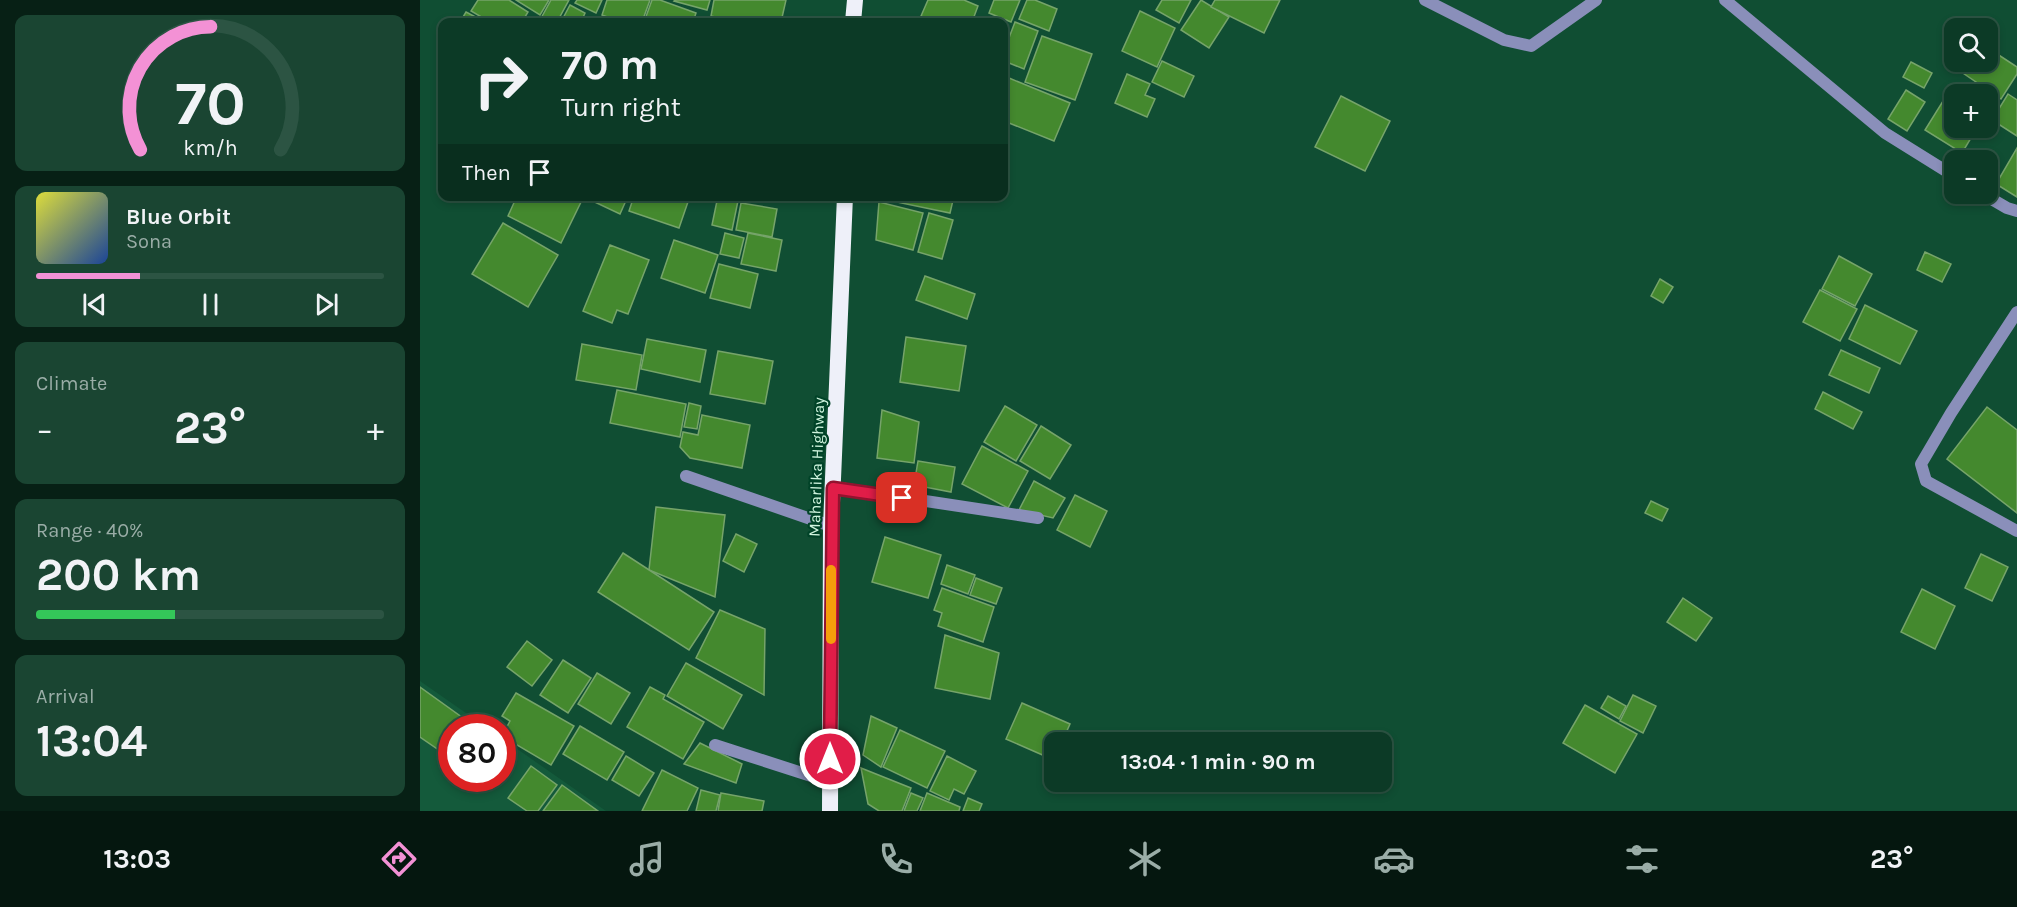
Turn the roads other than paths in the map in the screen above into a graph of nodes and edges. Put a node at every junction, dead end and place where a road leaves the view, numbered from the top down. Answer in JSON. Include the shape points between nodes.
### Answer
{"nodes":[{"id":1,"x":855,"y":0,"type":"edge"},
{"id":2,"x":1425,"y":0,"type":"edge"},
{"id":3,"x":1596,"y":0,"type":"edge"},
{"id":4,"x":1725,"y":0,"type":"edge"},
{"id":5,"x":853,"y":18,"type":"edge"},
{"id":6,"x":1944,"y":170,"type":"edge"},
{"id":7,"x":844,"y":201,"type":"edge"},
{"id":8,"x":1998,"y":203,"type":"edge"},
{"id":9,"x":2017,"y":211,"type":"edge"},
{"id":10,"x":2017,"y":312,"type":"edge"},
{"id":11,"x":686,"y":476,"type":"dead end"},
{"id":12,"x":833,"y":488,"type":"junction"},
{"id":13,"x":1038,"y":518,"type":"dead end"},
{"id":14,"x":831,"y":526,"type":"junction"},
{"id":15,"x":2017,"y":531,"type":"edge"},
{"id":16,"x":716,"y":745,"type":"dead end"},
{"id":17,"x":830,"y":782,"type":"junction"},
{"id":18,"x":830,"y":811,"type":"edge"}],
"edges":[{"from":1,"to":5,"type":"highway"},
{"from":2,"to":3,"type":"street","via":[[1503,40],[1531,46]]},
{"from":4,"to":6,"type":"street","via":[[1885,133]]},
{"from":7,"to":12,"type":"highway","name":"Maharlika Highway"},
{"from":8,"to":9,"type":"street"},
{"from":10,"to":15,"type":"street","via":[[1921,464],[1926,481]]},
{"from":11,"to":14,"type":"street"},
{"from":12,"to":13,"type":"street"},
{"from":12,"to":14,"type":"highway","name":"Maharlika Highway"},
{"from":14,"to":17,"type":"highway","name":"Maharlika Highway"},
{"from":16,"to":17,"type":"street"},
{"from":17,"to":18,"type":"highway","name":"Maharlika Highway"}]}
